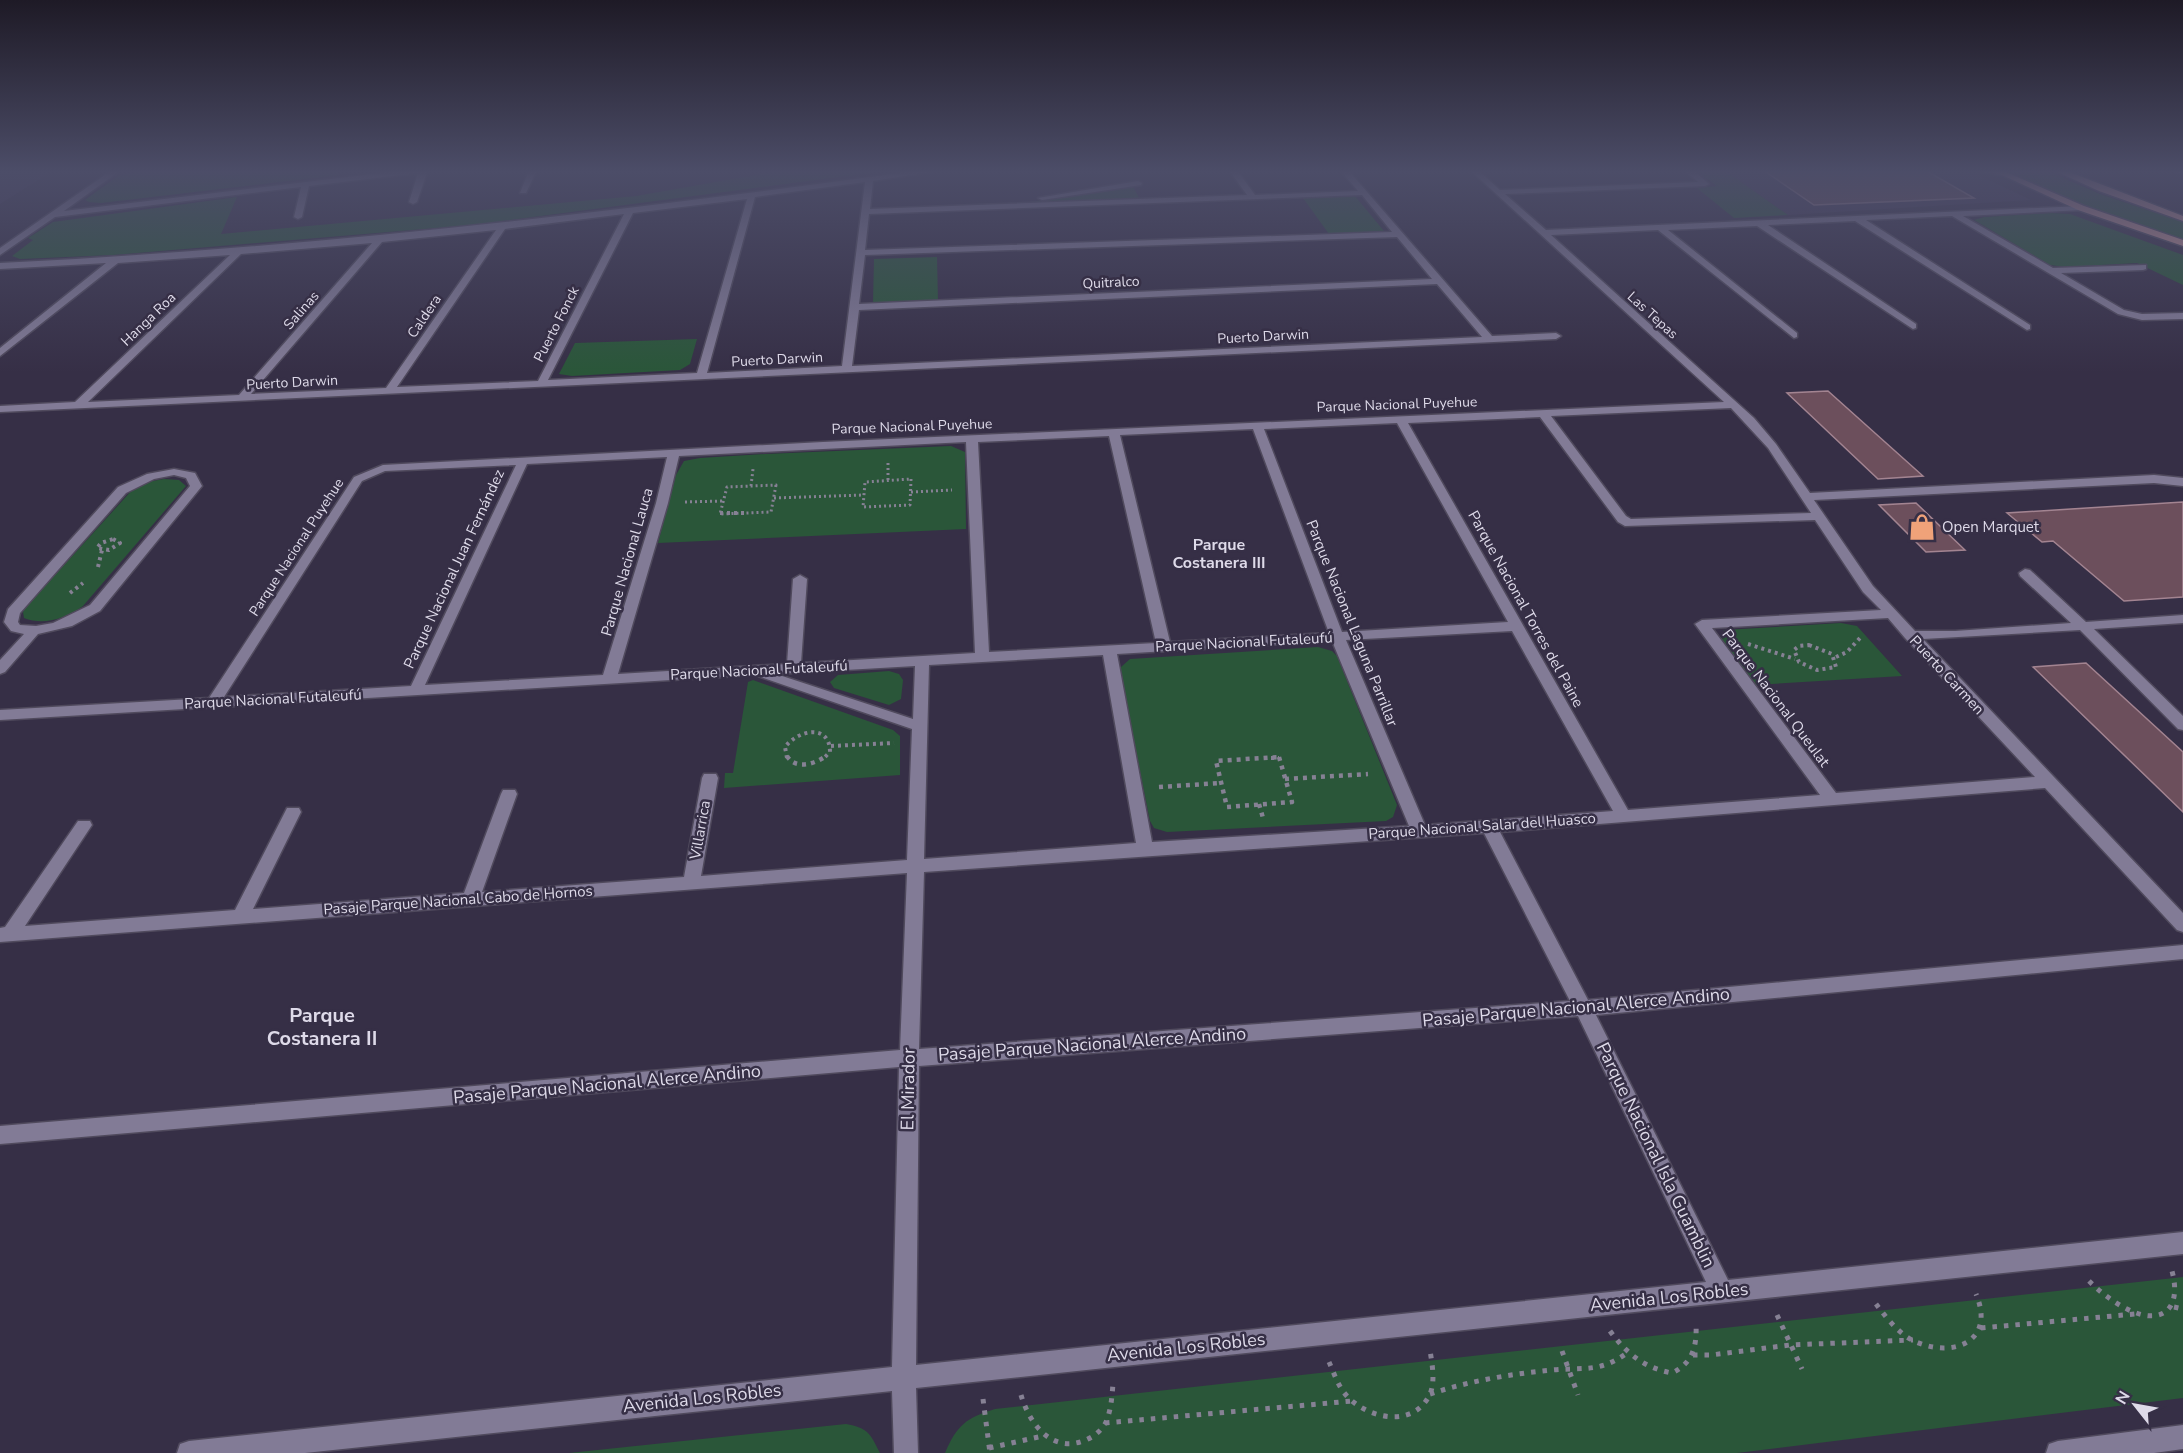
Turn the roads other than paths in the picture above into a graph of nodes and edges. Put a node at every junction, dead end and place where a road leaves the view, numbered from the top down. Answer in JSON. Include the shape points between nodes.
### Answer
{"nodes":[{"id":1,"x":20,"y":238,"type":"edge"},
{"id":2,"x":393,"y":238,"type":"edge"},
{"id":3,"x":494,"y":238,"type":"edge"},
{"id":4,"x":615,"y":238,"type":"edge"},
{"id":5,"x":740,"y":238,"type":"edge"},
{"id":6,"x":862,"y":238,"type":"edge"},
{"id":7,"x":1291,"y":238,"type":"edge"},
{"id":8,"x":1402,"y":238,"type":"edge"},
{"id":9,"x":1548,"y":238,"type":"edge"},
{"id":10,"x":1673,"y":238,"type":"edge"},
{"id":11,"x":1781,"y":238,"type":"edge"},
{"id":12,"x":1887,"y":238,"type":"edge"},
{"id":13,"x":1994,"y":238,"type":"edge"},
{"id":14,"x":2168,"y":238,"type":"edge"},
{"id":15,"x":380,"y":239,"type":"junction"},
{"id":16,"x":2183,"y":243,"type":"edge"},
{"id":17,"x":0,"y":252,"type":"edge"},
{"id":18,"x":238,"y":252,"type":"junction"},
{"id":19,"x":861,"y":253,"type":"junction"},
{"id":20,"x":114,"y":261,"type":"junction"},
{"id":21,"x":0,"y":266,"type":"edge"},
{"id":22,"x":2143,"y":267,"type":"dead end"},
{"id":23,"x":2050,"y":271,"type":"junction"},
{"id":24,"x":1439,"y":281,"type":"junction"},
{"id":25,"x":856,"y":307,"type":"junction"},
{"id":26,"x":2183,"y":316,"type":"edge"},
{"id":27,"x":1913,"y":326,"type":"dead end"},
{"id":28,"x":2027,"y":327,"type":"dead end"},
{"id":29,"x":1794,"y":335,"type":"dead end"},
{"id":30,"x":1556,"y":336,"type":"dead end"},
{"id":31,"x":1489,"y":339,"type":"junction"},
{"id":32,"x":0,"y":353,"type":"edge"},
{"id":33,"x":847,"y":369,"type":"junction"},
{"id":34,"x":701,"y":376,"type":"junction"},
{"id":35,"x":541,"y":384,"type":"junction"},
{"id":36,"x":389,"y":391,"type":"junction"},
{"id":37,"x":242,"y":398,"type":"junction"},
{"id":38,"x":78,"y":405,"type":"junction"},
{"id":39,"x":1735,"y":405,"type":"junction"},
{"id":40,"x":0,"y":409,"type":"edge"},
{"id":41,"x":1544,"y":414,"type":"junction"},
{"id":42,"x":1400,"y":419,"type":"junction"},
{"id":43,"x":1257,"y":424,"type":"junction"},
{"id":44,"x":1114,"y":432,"type":"junction"},
{"id":45,"x":972,"y":440,"type":"junction"},
{"id":46,"x":674,"y":453,"type":"junction"},
{"id":47,"x":523,"y":460,"type":"junction"},
{"id":48,"x":2183,"y":482,"type":"edge"},
{"id":49,"x":1806,"y":497,"type":"junction"},
{"id":50,"x":1818,"y":516,"type":"junction"},
{"id":51,"x":2025,"y":573,"type":"dead end"},
{"id":52,"x":800,"y":579,"type":"dead end"},
{"id":53,"x":1890,"y":614,"type":"junction"},
{"id":54,"x":2183,"y":620,"type":"edge"},
{"id":55,"x":1517,"y":626,"type":"junction"},
{"id":56,"x":2083,"y":626,"type":"junction"},
{"id":57,"x":33,"y":632,"type":"junction"},
{"id":58,"x":1337,"y":636,"type":"junction"},
{"id":59,"x":1910,"y":636,"type":"junction"},
{"id":60,"x":1164,"y":646,"type":"junction"},
{"id":61,"x":1109,"y":650,"type":"junction"},
{"id":62,"x":982,"y":657,"type":"junction"},
{"id":63,"x":922,"y":661,"type":"junction"},
{"id":64,"x":794,"y":668,"type":"junction"},
{"id":65,"x":0,"y":669,"type":"edge"},
{"id":66,"x":752,"y":671,"type":"junction"},
{"id":67,"x":609,"y":679,"type":"junction"},
{"id":68,"x":416,"y":690,"type":"junction"},
{"id":69,"x":213,"y":703,"type":"junction"},
{"id":70,"x":0,"y":715,"type":"edge"},
{"id":71,"x":2183,"y":725,"type":"edge"},
{"id":72,"x":919,"y":734,"type":"junction"},
{"id":73,"x":710,"y":778,"type":"dead end"},
{"id":74,"x":2048,"y":782,"type":"junction"},
{"id":75,"x":509,"y":794,"type":"dead end"},
{"id":76,"x":1831,"y":798,"type":"junction"},
{"id":77,"x":293,"y":812,"type":"dead end"},
{"id":78,"x":1623,"y":816,"type":"junction"},
{"id":79,"x":84,"y":825,"type":"dead end"},
{"id":80,"x":1489,"y":827,"type":"junction"},
{"id":81,"x":1420,"y":832,"type":"junction"},
{"id":82,"x":1145,"y":849,"type":"junction"},
{"id":83,"x":915,"y":866,"type":"junction"},
{"id":84,"x":691,"y":883,"type":"junction"},
{"id":85,"x":471,"y":899,"type":"junction"},
{"id":86,"x":240,"y":917,"type":"junction"},
{"id":87,"x":2183,"y":925,"type":"edge"},
{"id":88,"x":5,"y":934,"type":"edge"},
{"id":89,"x":2183,"y":952,"type":"edge"},
{"id":90,"x":1583,"y":1008,"type":"junction"},
{"id":91,"x":909,"y":1058,"type":"junction"},
{"id":92,"x":0,"y":1136,"type":"edge"},
{"id":93,"x":2172,"y":1244,"type":"edge"},
{"id":94,"x":1722,"y":1291,"type":"junction"},
{"id":95,"x":904,"y":1376,"type":"junction"},
{"id":96,"x":2183,"y":1437,"type":"edge"},
{"id":97,"x":189,"y":1453,"type":"edge"},
{"id":98,"x":906,"y":1453,"type":"edge"},
{"id":99,"x":2058,"y":1453,"type":"edge"}],
"edges":[{"from":1,"to":17,"type":"street"},
{"from":2,"to":15,"type":"street"},
{"from":3,"to":36,"type":"street","name":"Caldera"},
{"from":4,"to":35,"type":"street","name":"Puerto Fonck"},
{"from":5,"to":34,"type":"street"},
{"from":6,"to":19,"type":"street"},
{"from":7,"to":19,"type":"street"},
{"from":8,"to":24,"type":"street"},
{"from":9,"to":39,"type":"street","name":"Las Tepas"},
{"from":10,"to":29,"type":"street"},
{"from":11,"to":27,"type":"street"},
{"from":12,"to":28,"type":"street"},
{"from":13,"to":23,"type":"street"},
{"from":14,"to":16,"type":"main road"},
{"from":15,"to":18,"type":"street"},
{"from":15,"to":37,"type":"street","name":"Salinas"},
{"from":18,"to":20,"type":"street"},
{"from":18,"to":38,"type":"street","name":"Hanga Roa"},
{"from":19,"to":25,"type":"street"},
{"from":20,"to":21,"type":"street"},
{"from":20,"to":32,"type":"street"},
{"from":22,"to":23,"type":"street"},
{"from":23,"to":26,"type":"street","via":[[2131,316]]},
{"from":24,"to":25,"type":"street","name":"Quitralco"},
{"from":24,"to":31,"type":"street"},
{"from":25,"to":33,"type":"street"},
{"from":30,"to":31,"type":"street","name":"Puerto Darwin"},
{"from":31,"to":33,"type":"street","name":"Puerto Darwin"},
{"from":33,"to":34,"type":"street","name":"Puerto Darwin"},
{"from":34,"to":35,"type":"street","name":"Puerto Darwin"},
{"from":35,"to":36,"type":"street","name":"Puerto Darwin"},
{"from":36,"to":37,"type":"street","name":"Puerto Darwin"},
{"from":37,"to":38,"type":"street","name":"Puerto Darwin"},
{"from":38,"to":40,"type":"street","name":"Puerto Darwin"},
{"from":39,"to":41,"type":"street","name":"Parque Nacional Puyehue"},
{"from":39,"to":49,"type":"street","name":"Puerto Carmen","via":[[1772,446]]},
{"from":41,"to":42,"type":"street","name":"Parque Nacional Puyehue"},
{"from":41,"to":50,"type":"street","via":[[1629,523]]},
{"from":42,"to":43,"type":"street","name":"Parque Nacional Puyehue"},
{"from":42,"to":55,"type":"street","name":"Parque Nacional Torres del Paine"},
{"from":43,"to":44,"type":"street","name":"Parque Nacional Puyehue"},
{"from":43,"to":58,"type":"street","name":"Parque Nacional Laguna Parrillar"},
{"from":44,"to":45,"type":"street","name":"Parque Nacional Puyehue"},
{"from":44,"to":60,"type":"street"},
{"from":45,"to":46,"type":"street","name":"Parque Nacional Puyehue"},
{"from":45,"to":62,"type":"street"},
{"from":46,"to":47,"type":"street","name":"Parque Nacional Puyehue"},
{"from":46,"to":67,"type":"street","name":"Parque Nacional Lauca"},
{"from":47,"to":68,"type":"street","name":"Parque Nacional Juan Fernández"},
{"from":47,"to":69,"type":"street","name":"Parque Nacional Puyehue","via":[[395,467],[358,479]]},
{"from":48,"to":49,"type":"street","via":[[2154,479]]},
{"from":49,"to":50,"type":"street","name":"Puerto Carmen"},
{"from":50,"to":53,"type":"street","name":"Puerto Carmen"},
{"from":51,"to":56,"type":"street"},
{"from":52,"to":64,"type":"street"},
{"from":53,"to":59,"type":"street","name":"Puerto Carmen"},
{"from":53,"to":76,"type":"street","name":"Parque Nacional Queulat","via":[[1702,624]]},
{"from":54,"to":56,"type":"street"},
{"from":55,"to":58,"type":"street","name":"Parque Nacional Futaleufú"},
{"from":55,"to":78,"type":"street","name":"Parque Nacional Torres del Paine"},
{"from":56,"to":59,"type":"street"},
{"from":56,"to":71,"type":"street"},
{"from":57,"to":57,"type":"street","via":[[16,628],[11,622],[13,612],[122,490],[151,476],[174,472],[191,475],[196,486],[95,608],[65,624]]},
{"from":57,"to":65,"type":"street"},
{"from":58,"to":60,"type":"street","name":"Parque Nacional Futaleufú"},
{"from":58,"to":81,"type":"street","name":"Parque Nacional Laguna Parrillar"},
{"from":59,"to":74,"type":"street","name":"Puerto Carmen"},
{"from":60,"to":61,"type":"street","name":"Parque Nacional Futaleufú"},
{"from":61,"to":62,"type":"street","name":"Parque Nacional Futaleufú"},
{"from":61,"to":82,"type":"street"},
{"from":62,"to":63,"type":"street","name":"Parque Nacional Futaleufú"},
{"from":63,"to":64,"type":"street","name":"Parque Nacional Futaleufú"},
{"from":63,"to":72,"type":"street","name":"El Mirador"},
{"from":64,"to":66,"type":"street","name":"Parque Nacional Futaleufú"},
{"from":66,"to":67,"type":"street","name":"Parque Nacional Futaleufú"},
{"from":66,"to":72,"type":"street"},
{"from":67,"to":68,"type":"street","name":"Parque Nacional Futaleufú"},
{"from":68,"to":69,"type":"street","name":"Parque Nacional Futaleufú"},
{"from":69,"to":70,"type":"street","name":"Parque Nacional Futaleufú"},
{"from":72,"to":83,"type":"street","name":"El Mirador"},
{"from":73,"to":84,"type":"street","name":"Villarrica"},
{"from":74,"to":76,"type":"street","name":"Parque Nacional Salar del Huasco"},
{"from":74,"to":87,"type":"street","name":"Puerto Carmen"},
{"from":75,"to":85,"type":"street"},
{"from":76,"to":78,"type":"street","name":"Parque Nacional Salar del Huasco"},
{"from":77,"to":86,"type":"street"},
{"from":78,"to":80,"type":"street","name":"Parque Nacional Salar del Huasco"},
{"from":79,"to":88,"type":"street"},
{"from":80,"to":81,"type":"street","name":"Parque Nacional Salar del Huasco"},
{"from":80,"to":90,"type":"street","name":"Parque Nacional Isla Guamblin"},
{"from":81,"to":82,"type":"street","name":"Parque Nacional Salar del Huasco"},
{"from":82,"to":83,"type":"street","name":"Parque Nacional Salar del Huasco"},
{"from":83,"to":84,"type":"street","name":"Pasaje Parque Nacional Cabo de Hornos"},
{"from":83,"to":91,"type":"street","name":"El Mirador"},
{"from":84,"to":85,"type":"street","name":"Pasaje Parque Nacional Cabo de Hornos"},
{"from":85,"to":86,"type":"street","name":"Pasaje Parque Nacional Cabo de Hornos"},
{"from":86,"to":88,"type":"street","name":"Pasaje Parque Nacional Cabo de Hornos"},
{"from":89,"to":90,"type":"street","name":"Pasaje Parque Nacional Alerce Andino"},
{"from":90,"to":91,"type":"street","name":"Pasaje Parque Nacional Alerce Andino"},
{"from":90,"to":94,"type":"street","name":"Parque Nacional Isla Guamblin"},
{"from":91,"to":92,"type":"street","name":"Pasaje Parque Nacional Alerce Andino"},
{"from":91,"to":95,"type":"street","name":"El Mirador"},
{"from":93,"to":94,"type":"street","name":"Avenida Los Robles"},
{"from":94,"to":95,"type":"street","name":"Avenida Los Robles"},
{"from":95,"to":97,"type":"street","name":"Avenida Los Robles"},
{"from":95,"to":98,"type":"street","name":"El Mirador"},
{"from":96,"to":99,"type":"street"}]}
